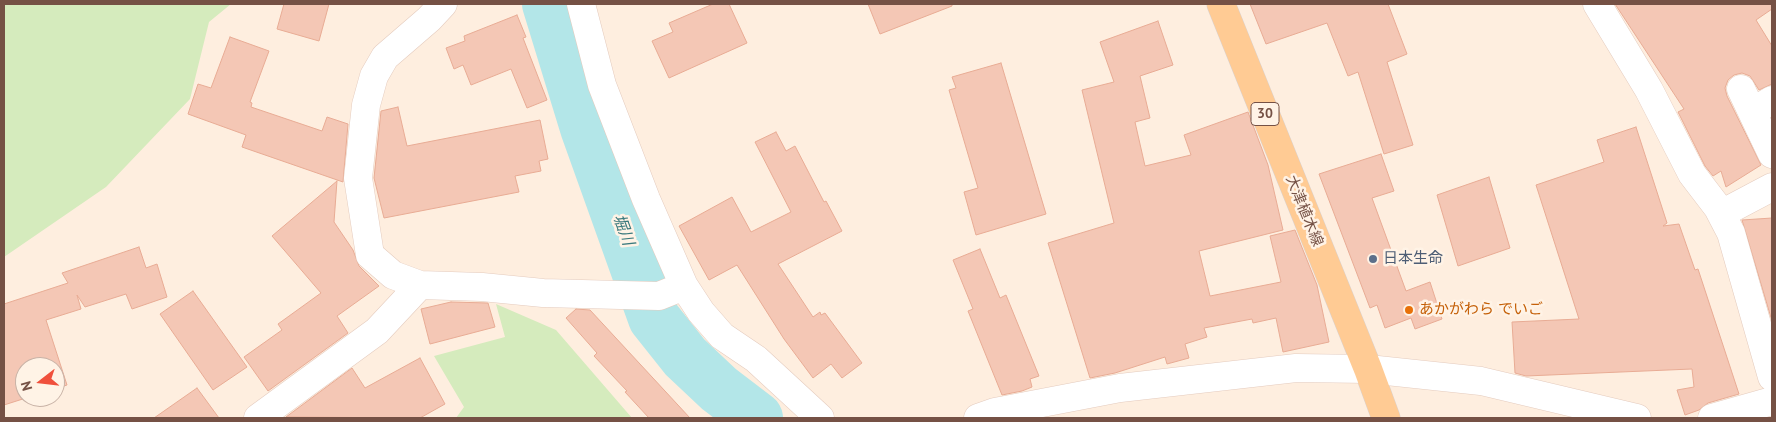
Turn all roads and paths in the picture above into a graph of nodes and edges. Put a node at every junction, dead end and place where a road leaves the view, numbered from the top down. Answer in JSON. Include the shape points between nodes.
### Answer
{"nodes":[{"id":1,"x":442,"y":4,"type":"edge"},
{"id":2,"x":581,"y":4,"type":"edge"},
{"id":3,"x":1221,"y":4,"type":"edge"},
{"id":4,"x":1597,"y":4,"type":"edge"},
{"id":5,"x":1755,"y":100,"type":"edge"},
{"id":6,"x":1772,"y":154,"type":"edge"},
{"id":7,"x":1772,"y":187,"type":"edge"},
{"id":8,"x":1721,"y":214,"type":"junction"},
{"id":9,"x":420,"y":285,"type":"junction"},
{"id":10,"x":684,"y":286,"type":"junction"},
{"id":11,"x":1368,"y":369,"type":"junction"},
{"id":12,"x":1772,"y":377,"type":"edge"},
{"id":13,"x":1772,"y":401,"type":"edge"},
{"id":14,"x":258,"y":418,"type":"edge"},
{"id":15,"x":820,"y":418,"type":"edge"},
{"id":16,"x":978,"y":418,"type":"edge"},
{"id":17,"x":1386,"y":418,"type":"edge"},
{"id":18,"x":1637,"y":418,"type":"edge"},
{"id":19,"x":1712,"y":418,"type":"edge"}],
"edges":[{"from":1,"to":9,"type":"street","via":[[386,57],[374,76],[366,104],[358,178],[370,255],[393,275]]},
{"from":2,"to":10,"type":"street","via":[[602,85]]},
{"from":3,"to":11,"type":"main road","name":"大津植木線","number":"30"},
{"from":4,"to":8,"type":"street","via":[[1649,90],[1692,174]]},
{"from":5,"to":6,"type":"street"},
{"from":7,"to":8,"type":"street"},
{"from":8,"to":12,"type":"street","via":[[1731,233]]},
{"from":9,"to":10,"type":"street","via":[[659,296]]},
{"from":9,"to":14,"type":"street","via":[[377,331]]},
{"from":10,"to":15,"type":"street","via":[[722,336],[756,358]]},
{"from":11,"to":16,"type":"street","via":[[1296,368],[1164,382],[1005,410]]},
{"from":11,"to":17,"type":"main road","name":"大津植木線","number":"30"},
{"from":11,"to":18,"type":"street","via":[[1481,381]]},
{"from":13,"to":19,"type":"street"}]}
